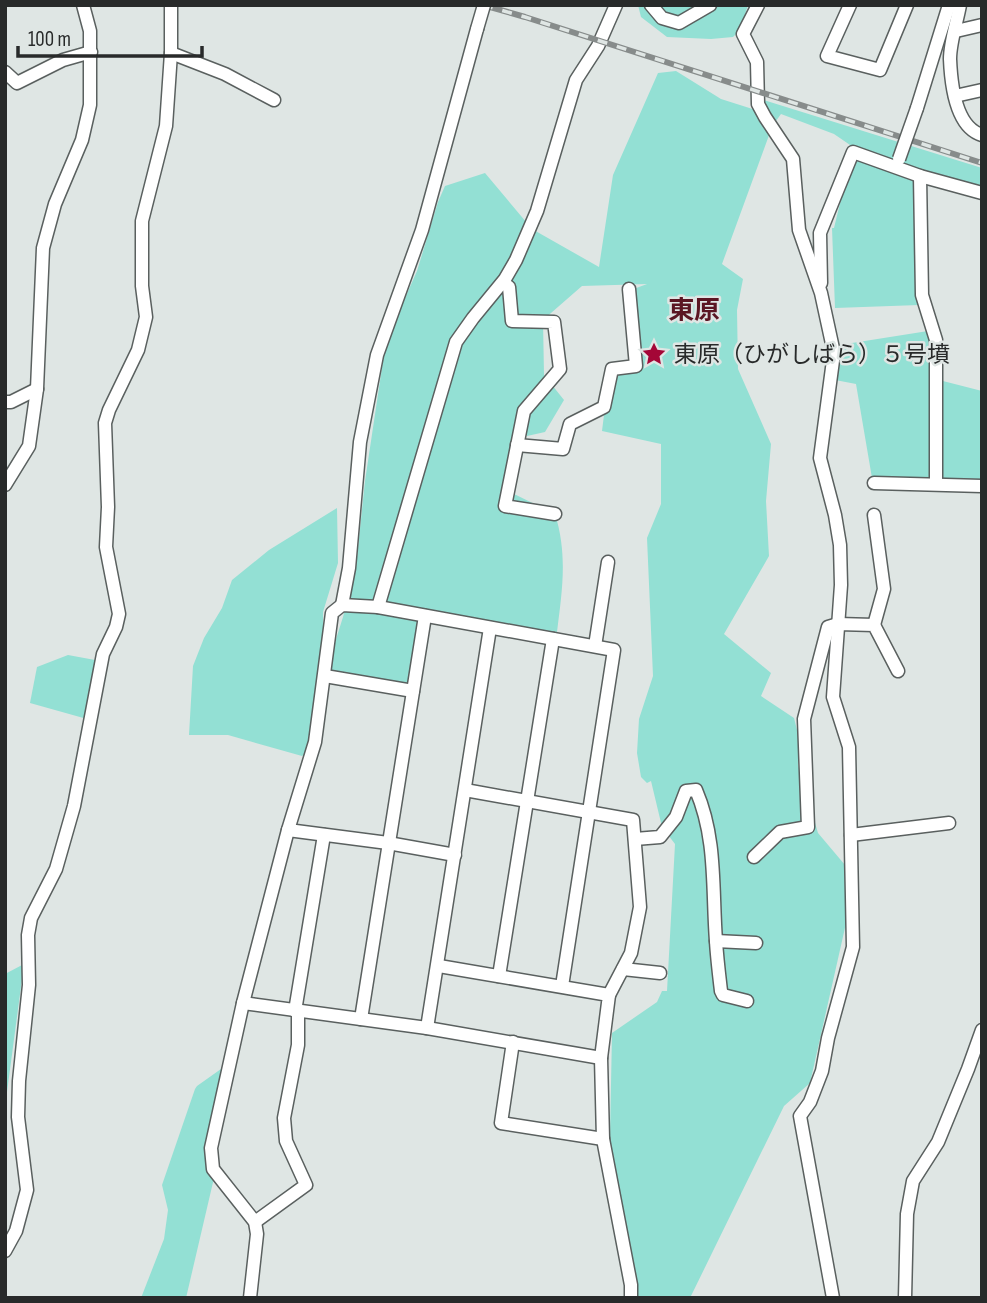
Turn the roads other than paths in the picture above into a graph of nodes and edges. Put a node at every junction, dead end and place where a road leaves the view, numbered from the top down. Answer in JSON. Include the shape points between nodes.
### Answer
{"nodes":[{"id":1,"x":83,"y":5,"type":"edge"},
{"id":2,"x":170,"y":5,"type":"edge"},
{"id":3,"x":484,"y":5,"type":"edge"},
{"id":4,"x":616,"y":5,"type":"edge"},
{"id":5,"x":651,"y":5,"type":"edge"},
{"id":6,"x":710,"y":5,"type":"edge"},
{"id":7,"x":758,"y":5,"type":"edge"},
{"id":8,"x":850,"y":5,"type":"edge"},
{"id":9,"x":906,"y":5,"type":"edge"},
{"id":10,"x":949,"y":5,"type":"edge"},
{"id":11,"x":960,"y":5,"type":"edge"},
{"id":12,"x":982,"y":25,"type":"edge"},
{"id":13,"x":956,"y":31,"type":"junction"},
{"id":14,"x":91,"y":52,"type":"junction"},
{"id":15,"x":172,"y":53,"type":"junction"},
{"id":16,"x":5,"y":72,"type":"edge"},
{"id":17,"x":982,"y":90,"type":"edge"},
{"id":18,"x":955,"y":96,"type":"junction"},
{"id":19,"x":274,"y":100,"type":"dead end"},
{"id":20,"x":982,"y":135,"type":"edge"},
{"id":21,"x":897,"y":163,"type":"junction"},
{"id":22,"x":920,"y":176,"type":"junction"},
{"id":23,"x":982,"y":193,"type":"edge"},
{"id":24,"x":503,"y":283,"type":"junction"},
{"id":25,"x":629,"y":289,"type":"dead end"},
{"id":26,"x":821,"y":293,"type":"junction"},
{"id":27,"x":37,"y":389,"type":"junction"},
{"id":28,"x":5,"y":402,"type":"edge"},
{"id":29,"x":517,"y":445,"type":"junction"},
{"id":30,"x":874,"y":483,"type":"dead end"},
{"id":31,"x":936,"y":484,"type":"junction"},
{"id":32,"x":5,"y":485,"type":"edge"},
{"id":33,"x":982,"y":485,"type":"edge"},
{"id":34,"x":555,"y":514,"type":"dead end"},
{"id":35,"x":874,"y":515,"type":"dead end"},
{"id":36,"x":608,"y":562,"type":"dead end"},
{"id":37,"x":342,"y":605,"type":"junction"},
{"id":38,"x":378,"y":607,"type":"junction"},
{"id":39,"x":425,"y":616,"type":"junction"},
{"id":40,"x":838,"y":624,"type":"junction"},
{"id":41,"x":874,"y":625,"type":"junction"},
{"id":42,"x":490,"y":628,"type":"junction"},
{"id":43,"x":553,"y":639,"type":"junction"},
{"id":44,"x":595,"y":646,"type":"junction"},
{"id":45,"x":898,"y":671,"type":"dead end"},
{"id":46,"x":325,"y":676,"type":"junction"},
{"id":47,"x":413,"y":691,"type":"junction"},
{"id":48,"x":465,"y":790,"type":"junction"},
{"id":49,"x":528,"y":801,"type":"junction"},
{"id":50,"x":590,"y":811,"type":"junction"},
{"id":51,"x":949,"y":823,"type":"dead end"},
{"id":52,"x":288,"y":830,"type":"junction"},
{"id":53,"x":324,"y":835,"type":"junction"},
{"id":54,"x":851,"y":835,"type":"junction"},
{"id":55,"x":635,"y":839,"type":"junction"},
{"id":56,"x":388,"y":843,"type":"junction"},
{"id":57,"x":455,"y":855,"type":"junction"},
{"id":58,"x":754,"y":857,"type":"dead end"},
{"id":59,"x":716,"y":942,"type":"junction"},
{"id":60,"x":756,"y":943,"type":"dead end"},
{"id":61,"x":439,"y":966,"type":"junction"},
{"id":62,"x":623,"y":969,"type":"junction"},
{"id":63,"x":660,"y":974,"type":"dead end"},
{"id":64,"x":499,"y":976,"type":"junction"},
{"id":65,"x":562,"y":986,"type":"junction"},
{"id":66,"x":609,"y":995,"type":"junction"},
{"id":67,"x":747,"y":1001,"type":"dead end"},
{"id":68,"x":243,"y":1003,"type":"junction"},
{"id":69,"x":297,"y":1011,"type":"junction"},
{"id":70,"x":361,"y":1019,"type":"junction"},
{"id":71,"x":427,"y":1028,"type":"junction"},
{"id":72,"x":982,"y":1030,"type":"edge"},
{"id":73,"x":513,"y":1042,"type":"junction"},
{"id":74,"x":601,"y":1058,"type":"junction"},
{"id":75,"x":603,"y":1139,"type":"junction"},
{"id":76,"x":255,"y":1222,"type":"junction"},
{"id":77,"x":5,"y":1251,"type":"edge"},
{"id":78,"x":250,"y":1298,"type":"edge"},
{"id":79,"x":631,"y":1298,"type":"edge"},
{"id":80,"x":833,"y":1298,"type":"edge"},
{"id":81,"x":905,"y":1298,"type":"edge"}],
"edges":[{"from":1,"to":14,"type":"street"},
{"from":2,"to":15,"type":"street"},
{"from":3,"to":37,"type":"street","bridge":true,"via":[[422,230],[377,355],[360,442]]},
{"from":4,"to":24,"type":"street","via":[[598,47],[576,80],[537,211]]},
{"from":5,"to":6,"type":"street","via":[[662,18],[679,23]]},
{"from":7,"to":26,"type":"street","via":[[743,34],[757,62],[758,104],[793,159],[799,230]]},
{"from":8,"to":9,"type":"street","via":[[827,56],[880,70]]},
{"from":10,"to":21,"type":"street","bridge":true},
{"from":11,"to":13,"type":"street"},
{"from":12,"to":13,"type":"street"},
{"from":13,"to":18,"type":"street","via":[[950,57]]},
{"from":14,"to":16,"type":"street","via":[[17,83]]},
{"from":14,"to":27,"type":"street","via":[[90,105],[82,140],[55,204],[43,248]]},
{"from":15,"to":19,"type":"street"},
{"from":15,"to":77,"type":"street","via":[[166,126],[142,221],[146,317],[138,351],[105,423],[106,547],[119,614],[103,654],[74,806],[28,935],[29,985],[18,1117],[27,1190],[16,1231]]},
{"from":17,"to":18,"type":"street"},
{"from":18,"to":20,"type":"street","via":[[965,123]]},
{"from":21,"to":22,"type":"street"},
{"from":21,"to":26,"type":"street","via":[[853,152],[820,233]]},
{"from":22,"to":23,"type":"street"},
{"from":22,"to":31,"type":"street","via":[[922,295],[936,340]]},
{"from":24,"to":29,"type":"street","via":[[509,287],[512,321],[554,323],[560,369],[524,411]]},
{"from":24,"to":38,"type":"street","via":[[456,342]]},
{"from":25,"to":29,"type":"street","via":[[636,366],[612,369],[604,407],[570,424],[563,449]]},
{"from":26,"to":40,"type":"street","via":[[834,353],[820,458],[840,545]]},
{"from":27,"to":28,"type":"street"},
{"from":27,"to":32,"type":"street","via":[[29,446]]},
{"from":29,"to":34,"type":"street","via":[[505,506]]},
{"from":30,"to":31,"type":"street"},
{"from":31,"to":33,"type":"street"},
{"from":35,"to":41,"type":"street","via":[[884,589]]},
{"from":36,"to":44,"type":"street"},
{"from":37,"to":38,"type":"street"},
{"from":37,"to":46,"type":"street","via":[[332,613]]},
{"from":38,"to":39,"type":"street"},
{"from":39,"to":42,"type":"street"},
{"from":39,"to":47,"type":"street"},
{"from":40,"to":41,"type":"street"},
{"from":40,"to":54,"type":"street","via":[[834,697],[849,747]]},
{"from":40,"to":58,"type":"street","via":[[828,627],[804,719],[808,827],[780,832]]},
{"from":41,"to":45,"type":"street"},
{"from":42,"to":43,"type":"street"},
{"from":42,"to":48,"type":"street"},
{"from":43,"to":44,"type":"street"},
{"from":43,"to":49,"type":"street"},
{"from":44,"to":50,"type":"street","via":[[614,650]]},
{"from":46,"to":47,"type":"street"},
{"from":46,"to":52,"type":"street","via":[[315,742]]},
{"from":47,"to":56,"type":"street"},
{"from":48,"to":49,"type":"street"},
{"from":48,"to":57,"type":"street"},
{"from":49,"to":50,"type":"street"},
{"from":49,"to":64,"type":"street"},
{"from":50,"to":55,"type":"street","via":[[633,820]]},
{"from":50,"to":65,"type":"street"},
{"from":51,"to":54,"type":"street"},
{"from":52,"to":53,"type":"street"},
{"from":52,"to":68,"type":"street"},
{"from":53,"to":56,"type":"street"},
{"from":53,"to":69,"type":"street"},
{"from":54,"to":80,"type":"street","via":[[853,947],[822,1071],[800,1116]]},
{"from":55,"to":59,"type":"street","via":[[660,837],[676,817],[686,791],[696,790],[706,812],[711,843]]},
{"from":55,"to":62,"type":"street","via":[[640,907]]},
{"from":56,"to":57,"type":"street"},
{"from":56,"to":70,"type":"street"},
{"from":57,"to":61,"type":"street"},
{"from":59,"to":60,"type":"street"},
{"from":59,"to":67,"type":"street","via":[[723,995]]},
{"from":61,"to":64,"type":"street"},
{"from":61,"to":71,"type":"street"},
{"from":62,"to":63,"type":"street"},
{"from":62,"to":66,"type":"street"},
{"from":64,"to":65,"type":"street"},
{"from":65,"to":66,"type":"street"},
{"from":66,"to":74,"type":"street"},
{"from":68,"to":69,"type":"street"},
{"from":68,"to":76,"type":"street","via":[[211,1148],[213,1169]]},
{"from":69,"to":70,"type":"street"},
{"from":69,"to":76,"type":"street","via":[[298,1045],[284,1118],[286,1141],[306,1185]]},
{"from":70,"to":71,"type":"street"},
{"from":71,"to":73,"type":"street"},
{"from":72,"to":81,"type":"street","via":[[938,1142],[913,1181],[907,1214]]},
{"from":73,"to":74,"type":"street"},
{"from":73,"to":75,"type":"street","via":[[501,1123]]},
{"from":74,"to":75,"type":"street"},
{"from":75,"to":79,"type":"street"},
{"from":76,"to":78,"type":"street"}]}
